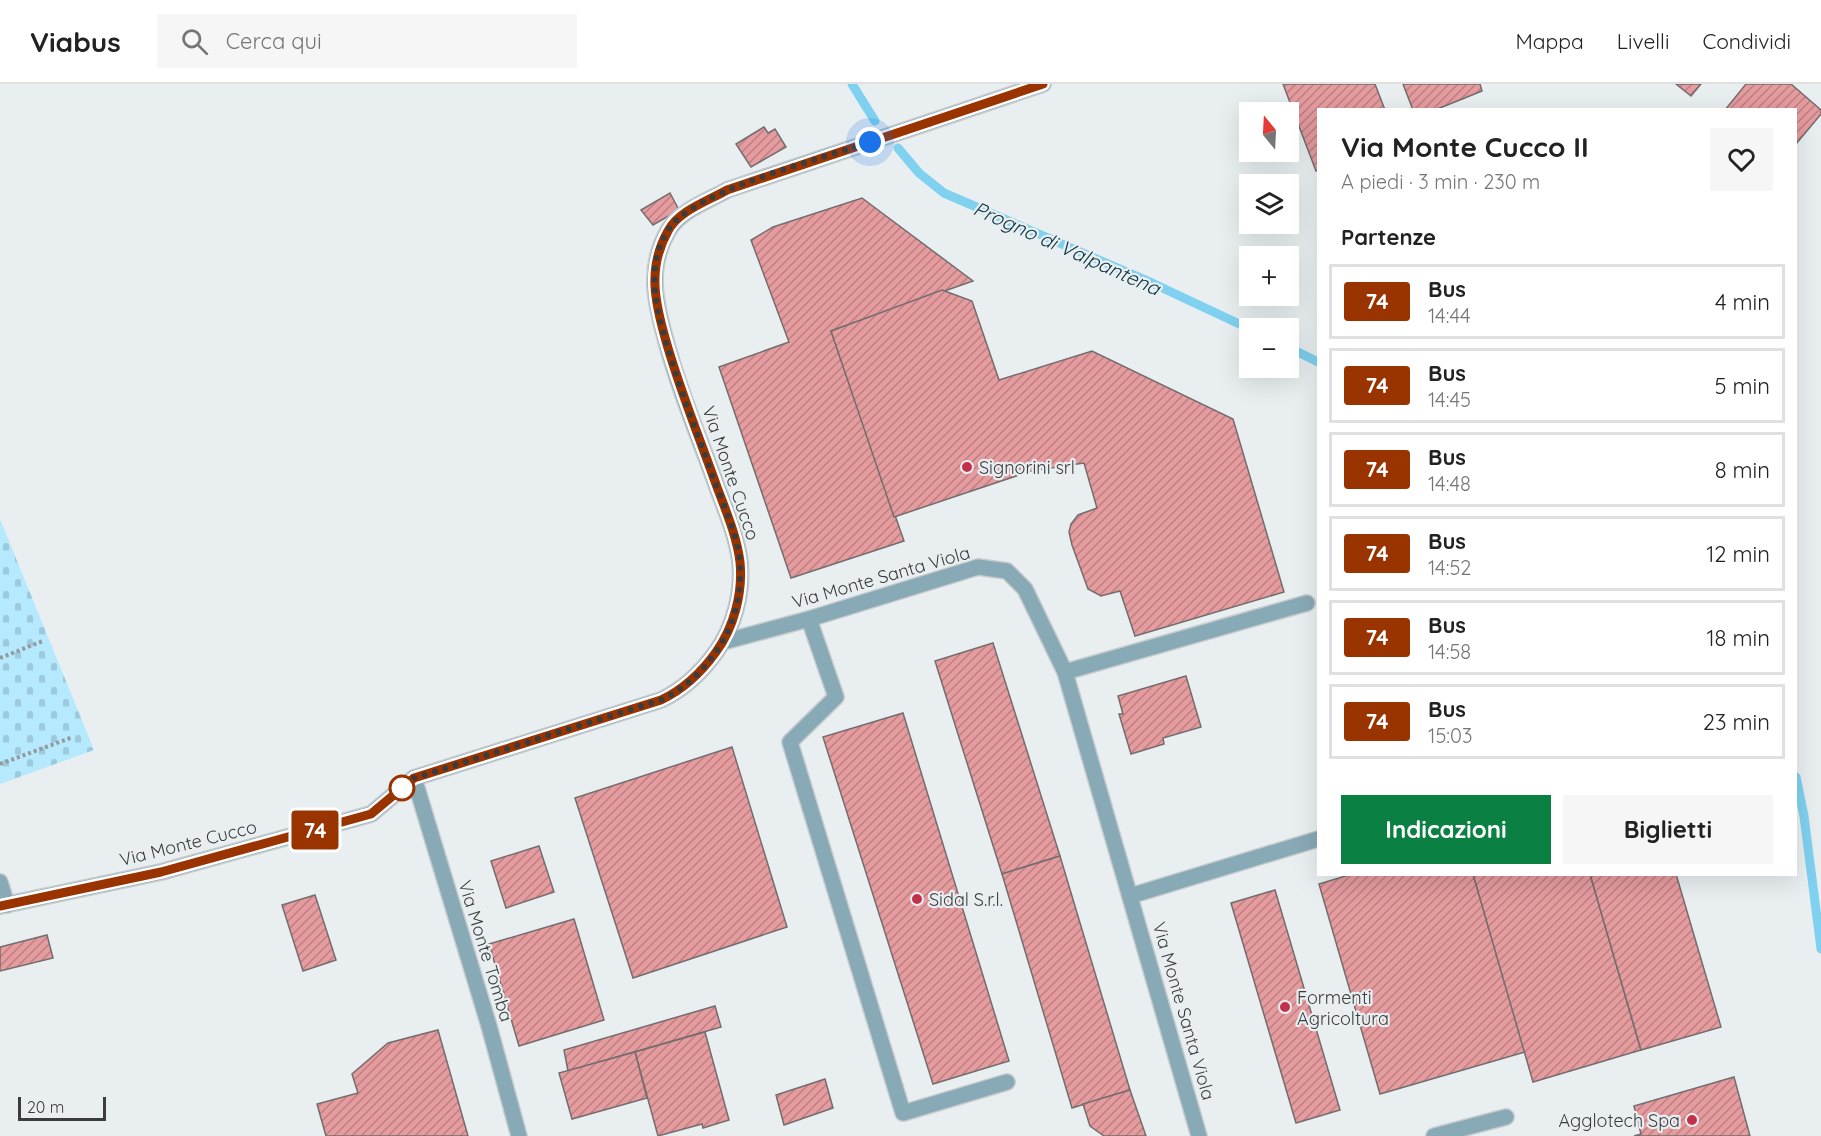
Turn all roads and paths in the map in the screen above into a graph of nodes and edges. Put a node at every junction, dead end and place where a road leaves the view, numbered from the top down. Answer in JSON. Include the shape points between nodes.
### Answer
{"nodes":[{"id":1,"x":1043,"y":84,"type":"edge"},
{"id":2,"x":1307,"y":603,"type":"dead end"},
{"id":3,"x":809,"y":619,"type":"junction"},
{"id":4,"x":43,"y":641,"type":"dead end"},
{"id":5,"x":723,"y":642,"type":"junction"},
{"id":6,"x":0,"y":658,"type":"edge"},
{"id":7,"x":1065,"y":672,"type":"junction"},
{"id":8,"x":74,"y":737,"type":"dead end"},
{"id":9,"x":0,"y":764,"type":"edge"},
{"id":10,"x":414,"y":778,"type":"junction"},
{"id":11,"x":1317,"y":839,"type":"edge"},
{"id":12,"x":0,"y":882,"type":"edge"},
{"id":13,"x":1130,"y":896,"type":"junction"},
{"id":14,"x":4,"y":905,"type":"edge"},
{"id":15,"x":1007,"y":1082,"type":"dead end"},
{"id":16,"x":1506,"y":1117,"type":"dead end"},
{"id":17,"x":519,"y":1136,"type":"edge"},
{"id":18,"x":1200,"y":1136,"type":"edge"},
{"id":19,"x":1434,"y":1136,"type":"edge"}],
"edges":[{"from":1,"to":5,"type":"street","name":"Via Monte Cucco","via":[[727,190],[682,215],[668,229],[655,264],[655,302],[740,560],[735,613]]},
{"from":2,"to":7,"type":"street"},
{"from":3,"to":5,"type":"street","name":"Via Monte Santa Viola"},
{"from":3,"to":7,"type":"street","name":"Via Monte Santa Viola","via":[[978,567],[1007,571],[1024,589]]},
{"from":3,"to":15,"type":"street","via":[[836,697],[790,742],[903,1113]]},
{"from":4,"to":6,"type":"path"},
{"from":5,"to":10,"type":"street","name":"Via Monte Cucco","via":[[702,671],[661,700]]},
{"from":7,"to":13,"type":"street","name":"Via Monte Santa Viola"},
{"from":8,"to":9,"type":"path"},
{"from":10,"to":14,"type":"street","name":"Via Monte Cucco","via":[[371,814],[161,872]]},
{"from":10,"to":17,"type":"street","name":"Via Monte Tomba"},
{"from":11,"to":13,"type":"street"},
{"from":12,"to":14,"type":"street"},
{"from":13,"to":18,"type":"street","name":"Via Monte Santa Viola"},
{"from":16,"to":19,"type":"street"}]}
